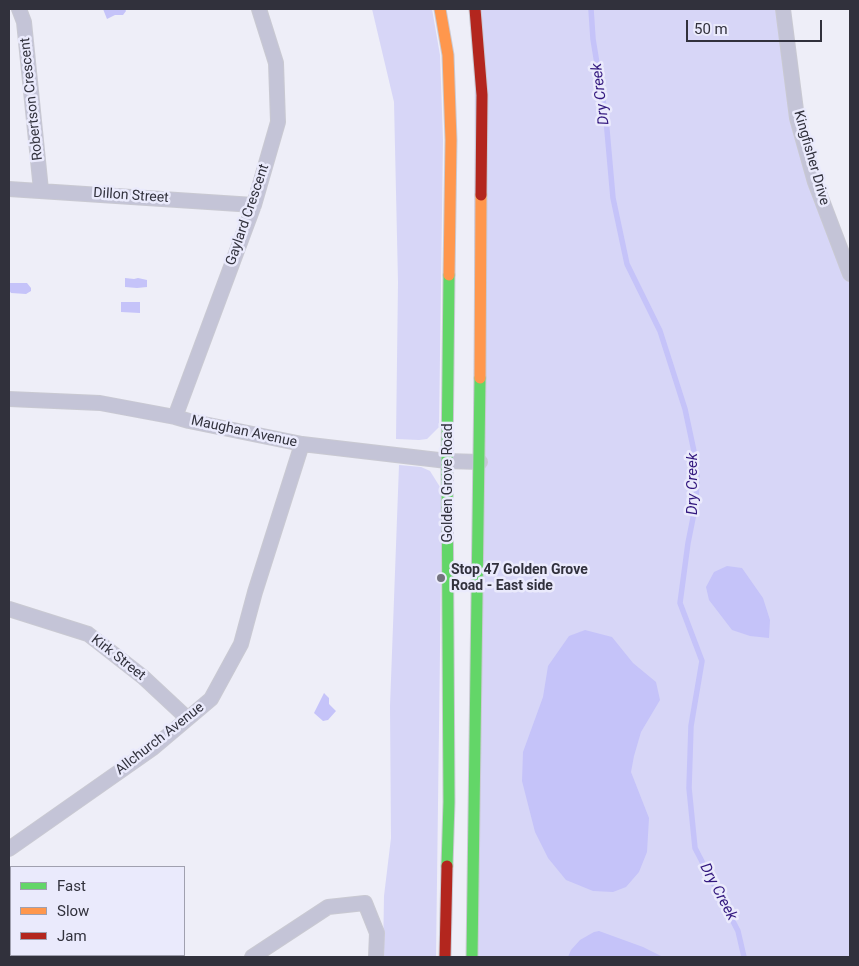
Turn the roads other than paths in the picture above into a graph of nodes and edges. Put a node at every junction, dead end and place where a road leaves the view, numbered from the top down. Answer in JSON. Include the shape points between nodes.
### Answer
{"nodes":[{"id":1,"x":19,"y":9,"type":"edge"},
{"id":2,"x":259,"y":9,"type":"edge"},
{"id":3,"x":440,"y":9,"type":"edge"},
{"id":4,"x":475,"y":9,"type":"edge"},
{"id":5,"x":784,"y":9,"type":"edge"},
{"id":6,"x":9,"y":189,"type":"edge"},
{"id":7,"x":41,"y":190,"type":"junction"},
{"id":8,"x":254,"y":205,"type":"junction"},
{"id":9,"x":850,"y":274,"type":"edge"},
{"id":10,"x":9,"y":399,"type":"edge"},
{"id":11,"x":175,"y":417,"type":"junction"},
{"id":12,"x":302,"y":444,"type":"junction"},
{"id":13,"x":447,"y":460,"type":"junction"},
{"id":14,"x":480,"y":462,"type":"junction"},
{"id":15,"x":9,"y":609,"type":"edge"},
{"id":16,"x":187,"y":718,"type":"junction"},
{"id":17,"x":9,"y":848,"type":"edge"},
{"id":18,"x":252,"y":957,"type":"edge"},
{"id":19,"x":376,"y":957,"type":"edge"},
{"id":20,"x":445,"y":957,"type":"edge"},
{"id":21,"x":472,"y":957,"type":"edge"}],
"edges":[{"from":1,"to":7,"type":"street","name":"Robertson Crescent","via":[[24,22]]},
{"from":2,"to":8,"type":"street","name":"Gaylard Crescent","via":[[276,63],[278,122]]},
{"from":3,"to":13,"type":"main road","name":"Golden Grove Road","via":[[448,55],[451,140]]},
{"from":4,"to":14,"type":"main road","via":[[482,95]]},
{"from":5,"to":9,"type":"street","name":"Kingfisher Drive","via":[[798,118],[816,182]]},
{"from":6,"to":7,"type":"street","name":"Dillon Street"},
{"from":7,"to":8,"type":"street","name":"Dillon Street"},
{"from":8,"to":11,"type":"street","name":"Gaylard Crescent"},
{"from":10,"to":11,"type":"street","name":"Maughan Avenue","via":[[100,403]]},
{"from":11,"to":12,"type":"street","name":"Maughan Avenue"},
{"from":12,"to":13,"type":"street","name":"Maughan Avenue"},
{"from":12,"to":16,"type":"street","name":"Allchurch Avenue","via":[[241,644],[212,699]]},
{"from":13,"to":14,"type":"street","name":"Maughan Avenue"},
{"from":13,"to":20,"type":"main road","name":"Golden Grove Road","via":[[449,802]]},
{"from":14,"to":21,"type":"main road"},
{"from":15,"to":16,"type":"street","name":"Kirk Street","via":[[88,634],[143,677]]},
{"from":16,"to":17,"type":"street","name":"Allchurch Avenue","via":[[153,748]]},
{"from":18,"to":19,"type":"street","via":[[328,907],[365,903],[377,933]]}]}
